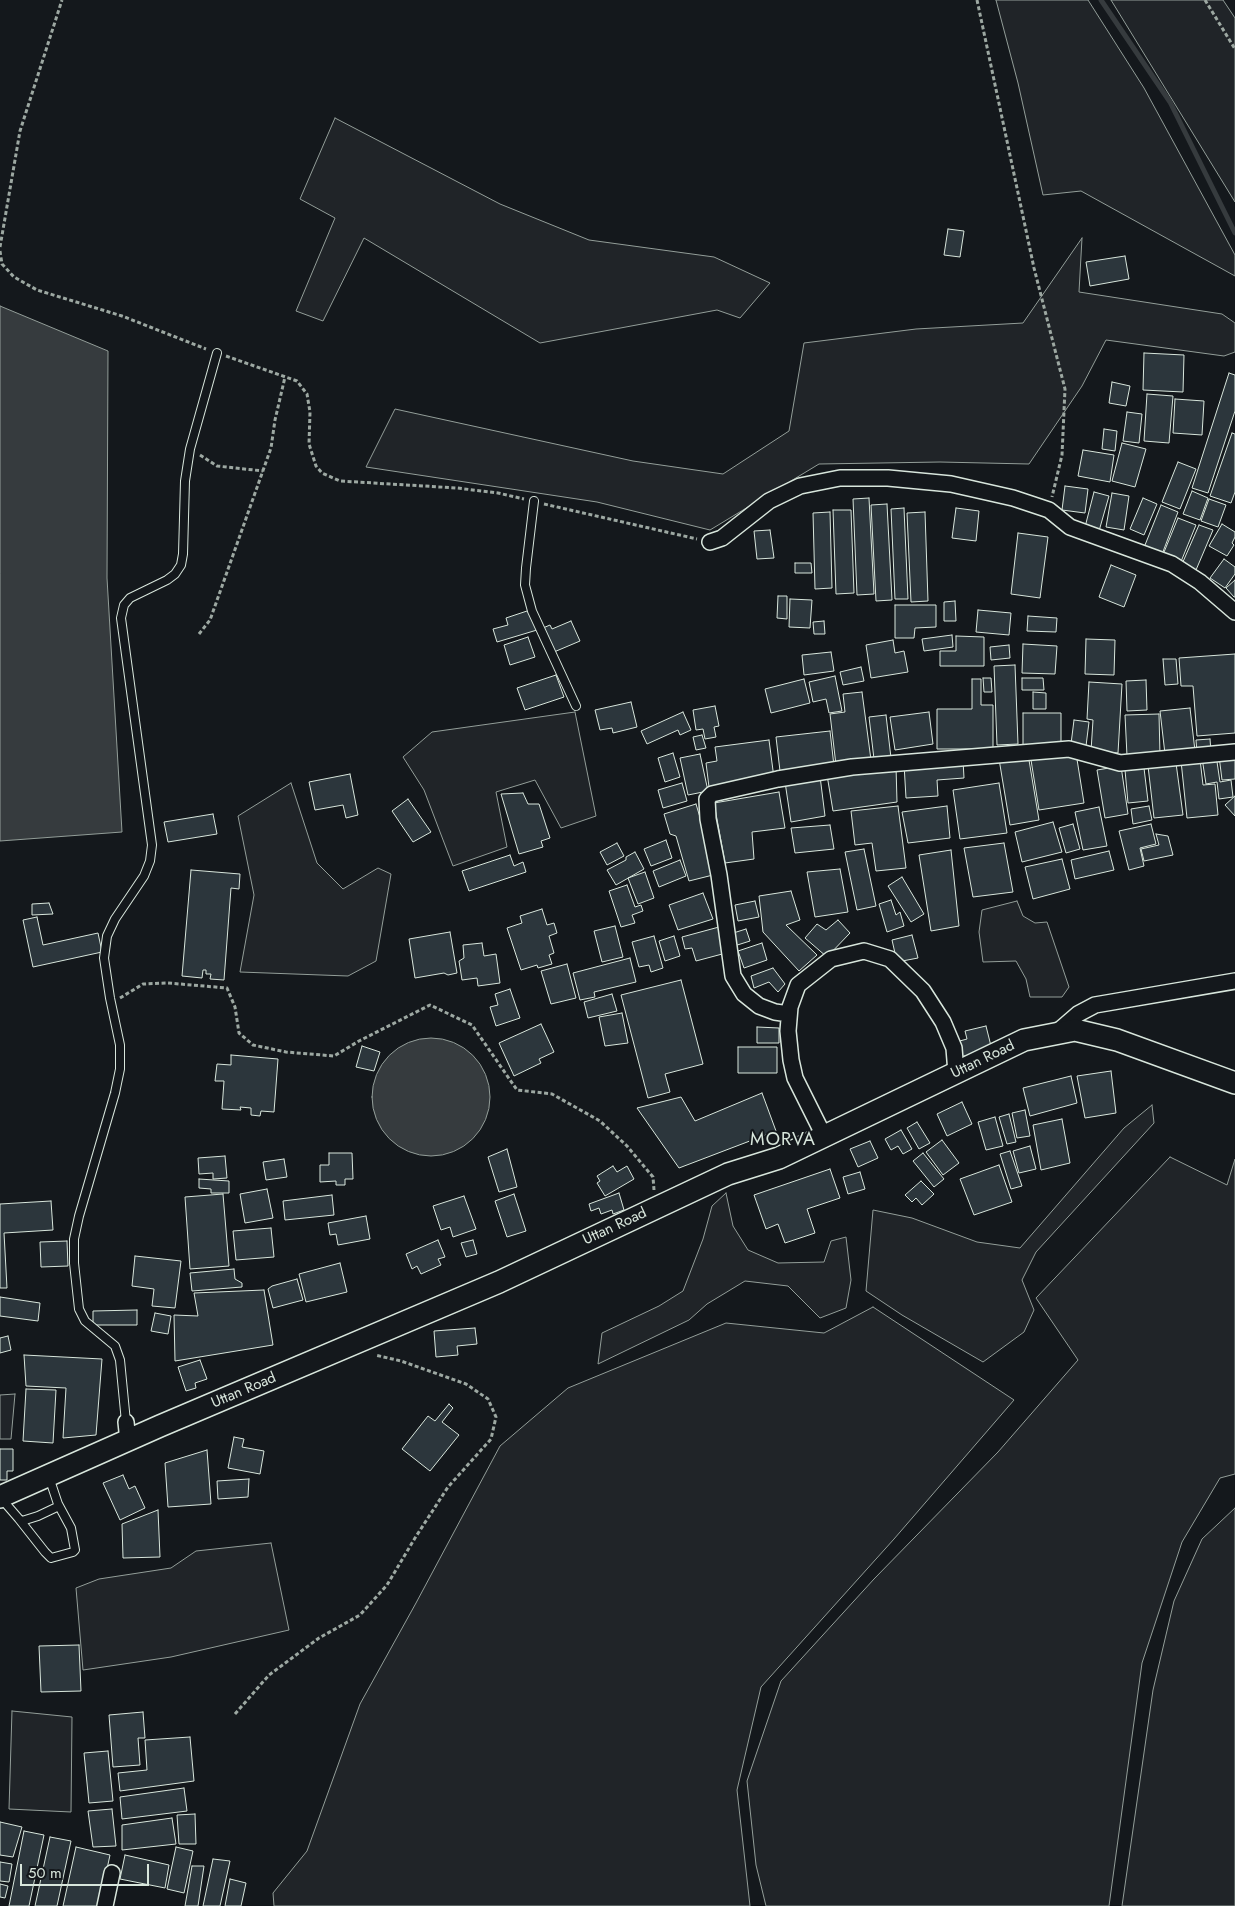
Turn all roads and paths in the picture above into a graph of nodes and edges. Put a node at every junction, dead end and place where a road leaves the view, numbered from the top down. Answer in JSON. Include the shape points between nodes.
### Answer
{"nodes":[{"id":1,"x":62,"y":0,"type":"edge"},
{"id":2,"x":977,"y":0,"type":"edge"},
{"id":3,"x":1205,"y":0,"type":"edge"},
{"id":4,"x":1235,"y":49,"type":"edge"},
{"id":5,"x":0,"y":249,"type":"edge"},
{"id":6,"x":217,"y":353,"type":"junction"},
{"id":7,"x":285,"y":377,"type":"junction"},
{"id":8,"x":190,"y":449,"type":"junction"},
{"id":9,"x":263,"y":471,"type":"junction"},
{"id":10,"x":534,"y":501,"type":"junction"},
{"id":11,"x":1049,"y":510,"type":"junction"},
{"id":12,"x":710,"y":542,"type":"joint"},
{"id":13,"x":1235,"y":612,"type":"edge"},
{"id":14,"x":199,"y":634,"type":"dead end"},
{"id":15,"x":576,"y":706,"type":"dead end"},
{"id":16,"x":1235,"y":752,"type":"edge"},
{"id":17,"x":1235,"y":981,"type":"edge"},
{"id":18,"x":112,"y":1004,"type":"junction"},
{"id":19,"x":789,"y":1014,"type":"junction"},
{"id":20,"x":1055,"y":1034,"type":"junction"},
{"id":21,"x":956,"y":1073,"type":"junction"},
{"id":22,"x":1235,"y":1083,"type":"edge"},
{"id":23,"x":824,"y":1136,"type":"junction"},
{"id":24,"x":656,"y":1208,"type":"junction"},
{"id":25,"x":373,"y":1354,"type":"dead end"},
{"id":26,"x":126,"y":1431,"type":"junction"},
{"id":27,"x":48,"y":1476,"type":"junction"},
{"id":28,"x":0,"y":1497,"type":"edge"},
{"id":29,"x":58,"y":1504,"type":"junction"},
{"id":30,"x":19,"y":1519,"type":"junction"},
{"id":31,"x":235,"y":1714,"type":"dead end"},
{"id":32,"x":112,"y":1873,"type":"dead end"},
{"id":33,"x":104,"y":1906,"type":"edge"}],
"edges":[{"from":1,"to":5,"type":"path","via":[[20,131]]},
{"from":2,"to":11,"type":"path","via":[[1034,268],[1065,389],[1062,455]]},
{"from":3,"to":4,"type":"path"},
{"from":5,"to":6,"type":"path","via":[[2,264],[14,277],[37,290],[122,316]]},
{"from":6,"to":7,"type":"path"},
{"from":6,"to":8,"type":"lane"},
{"from":7,"to":9,"type":"path","via":[[271,448]]},
{"from":7,"to":10,"type":"path","via":[[297,381],[307,394],[309,444],[316,466],[322,473],[340,481],[457,488]]},
{"from":8,"to":9,"type":"path","via":[[217,466]]},
{"from":8,"to":18,"type":"lane","via":[[185,481],[181,565],[167,580],[130,598],[124,605],[121,618],[152,845],[144,876],[107,936],[104,958]]},
{"from":9,"to":14,"type":"path","via":[[210,620]]},
{"from":10,"to":12,"type":"path"},
{"from":10,"to":15,"type":"lane","via":[[525,585],[532,611]]},
{"from":11,"to":12,"type":"street","via":[[950,484],[888,478],[840,478],[800,486],[769,501],[722,538]]},
{"from":11,"to":13,"type":"street","via":[[1070,527],[1172,564],[1200,582]]},
{"from":16,"to":19,"type":"street","via":[[1120,763],[1069,749],[852,767],[712,794],[707,799],[708,819],[732,976],[744,994],[759,1006]]},
{"from":17,"to":20,"type":"street","via":[[1095,1005],[1078,1014]]},
{"from":18,"to":24,"type":"path","via":[[143,984],[227,988],[235,1007],[239,1033],[253,1045],[334,1056],[430,1005],[472,1025],[516,1090],[552,1094],[600,1121],[653,1177]]},
{"from":18,"to":26,"type":"lane","via":[[120,1045],[120,1069],[79,1216],[74,1239],[74,1263],[79,1309],[85,1321],[115,1346],[120,1360]]},
{"from":19,"to":21,"type":"street","via":[[798,985],[831,959],[864,951],[890,959],[923,990],[943,1022],[954,1048]]},
{"from":19,"to":23,"type":"street","via":[[795,1078]]},
{"from":20,"to":21,"type":"main road","name":"Uttan Road","via":[[1024,1040]]},
{"from":20,"to":22,"type":"main road","name":"Uttan Road","via":[[1074,1030],[1118,1040]]},
{"from":21,"to":23,"type":"main road","name":"Uttan Road"},
{"from":23,"to":24,"type":"main road","name":"Uttan Road","via":[[779,1158],[728,1174]]},
{"from":24,"to":26,"type":"main road","name":"Uttan Road","via":[[499,1282]]},
{"from":25,"to":31,"type":"path","via":[[466,1384],[488,1399],[496,1417],[491,1440],[448,1487],[388,1585],[360,1615],[319,1638],[269,1675]]},
{"from":26,"to":27,"type":"main road","name":"Uttan Road"},
{"from":27,"to":28,"type":"main road","name":"Uttan Road"},
{"from":27,"to":29,"type":"lane"},
{"from":28,"to":30,"type":"lane"},
{"from":29,"to":30,"type":"lane","via":[[38,1516]]},
{"from":29,"to":30,"type":"lane","via":[[71,1528],[73,1552],[51,1558]]},
{"from":32,"to":33,"type":"street"}]}
